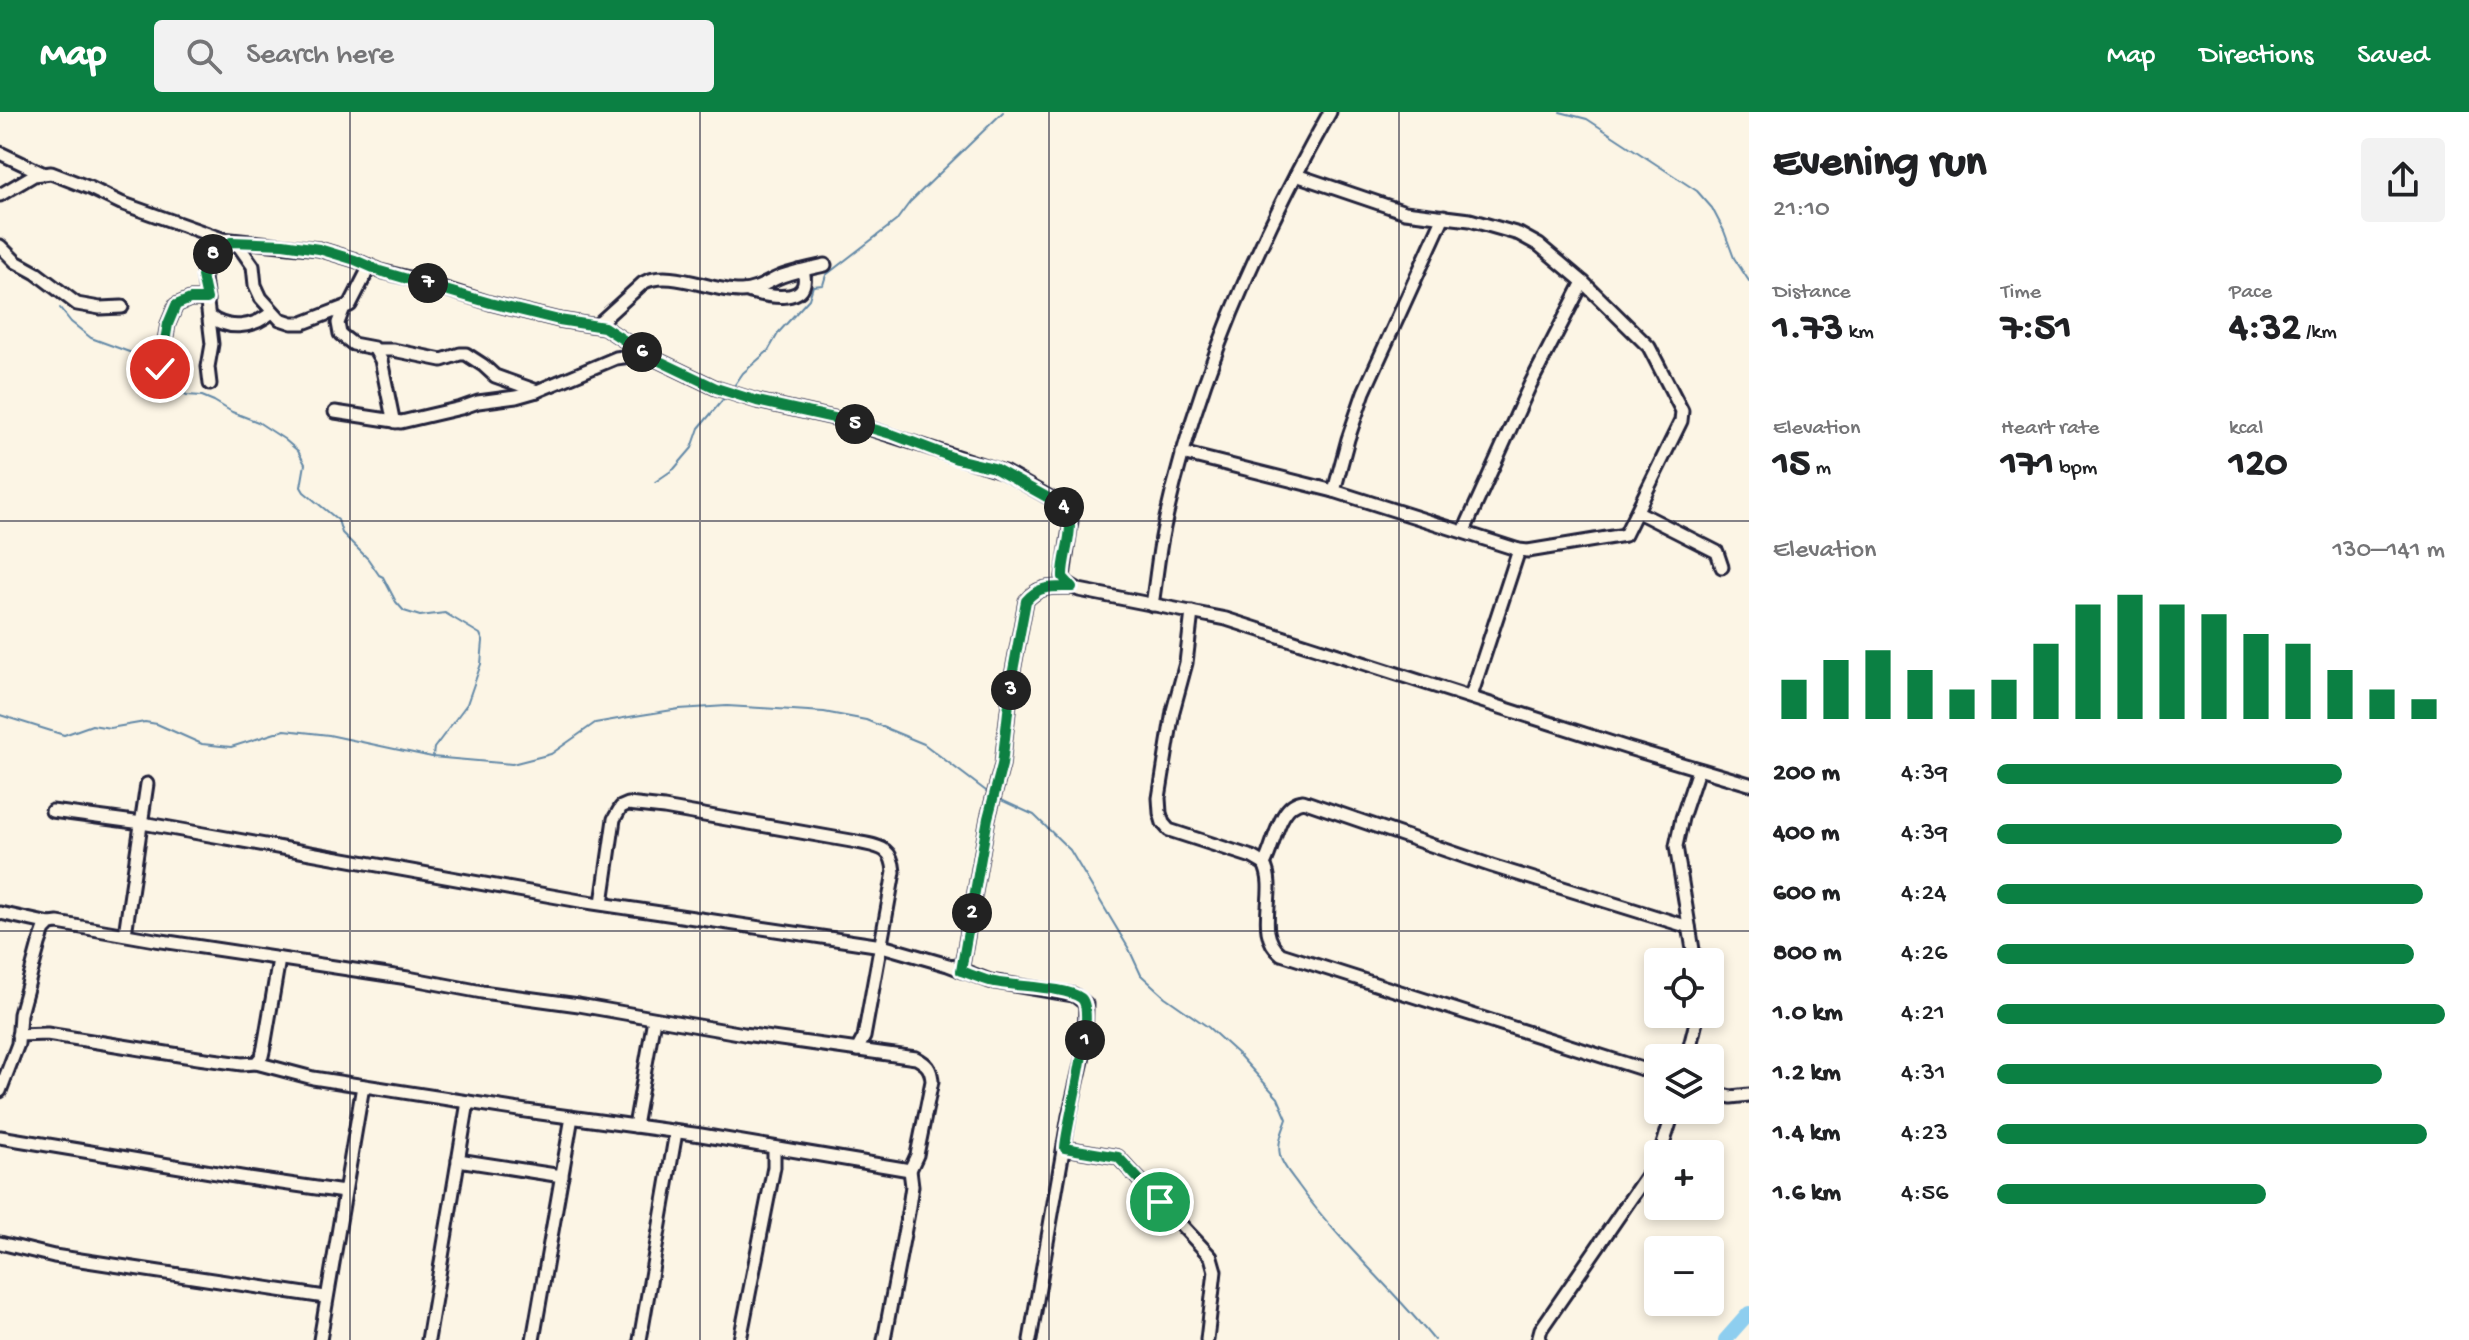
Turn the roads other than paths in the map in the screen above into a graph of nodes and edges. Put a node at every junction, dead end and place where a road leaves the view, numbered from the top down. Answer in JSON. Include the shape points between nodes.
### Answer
{"nodes":[{"id":1,"x":1330,"y":112,"type":"edge"},
{"id":2,"x":0,"y":153,"type":"edge"},
{"id":3,"x":42,"y":173,"type":"junction"},
{"id":4,"x":1296,"y":175,"type":"junction"},
{"id":5,"x":0,"y":195,"type":"edge"},
{"id":6,"x":1444,"y":216,"type":"junction"},
{"id":7,"x":234,"y":242,"type":"junction"},
{"id":8,"x":0,"y":246,"type":"edge"},
{"id":9,"x":825,"y":265,"type":"dead end"},
{"id":10,"x":370,"y":266,"type":"junction"},
{"id":11,"x":799,"y":271,"type":"junction"},
{"id":12,"x":1583,"y":282,"type":"junction"},
{"id":13,"x":746,"y":291,"type":"junction"},
{"id":14,"x":207,"y":299,"type":"junction"},
{"id":15,"x":122,"y":307,"type":"dead end"},
{"id":16,"x":343,"y":310,"type":"junction"},
{"id":17,"x":272,"y":312,"type":"junction"},
{"id":18,"x":209,"y":316,"type":"junction"},
{"id":19,"x":597,"y":325,"type":"junction"},
{"id":20,"x":377,"y":350,"type":"junction"},
{"id":21,"x":645,"y":354,"type":"junction"},
{"id":22,"x":160,"y":369,"type":"dead end"},
{"id":23,"x":210,"y":384,"type":"dead end"},
{"id":24,"x":537,"y":391,"type":"junction"},
{"id":25,"x":335,"y":412,"type":"dead end"},
{"id":26,"x":396,"y":422,"type":"junction"},
{"id":27,"x":1182,"y":453,"type":"junction"},
{"id":28,"x":1334,"y":491,"type":"junction"},
{"id":29,"x":1638,"y":512,"type":"junction"},
{"id":30,"x":1464,"y":531,"type":"junction"},
{"id":31,"x":1519,"y":550,"type":"junction"},
{"id":32,"x":1722,"y":567,"type":"dead end"},
{"id":33,"x":1072,"y":587,"type":"junction"},
{"id":34,"x":1152,"y":605,"type":"junction"},
{"id":35,"x":1192,"y":612,"type":"junction"},
{"id":36,"x":1471,"y":696,"type":"junction"},
{"id":37,"x":1698,"y":770,"type":"junction"},
{"id":38,"x":147,"y":784,"type":"dead end"},
{"id":39,"x":1749,"y":784,"type":"edge"},
{"id":40,"x":52,"y":811,"type":"dead end"},
{"id":41,"x":142,"y":823,"type":"junction"},
{"id":42,"x":1264,"y":864,"type":"junction"},
{"id":43,"x":602,"y":903,"type":"junction"},
{"id":44,"x":0,"y":913,"type":"edge"},
{"id":45,"x":50,"y":924,"type":"junction"},
{"id":46,"x":1689,"y":927,"type":"junction"},
{"id":47,"x":125,"y":934,"type":"junction"},
{"id":48,"x":882,"y":946,"type":"junction"},
{"id":49,"x":1693,"y":948,"type":"edge"},
{"id":50,"x":279,"y":959,"type":"junction"},
{"id":51,"x":961,"y":971,"type":"junction"},
{"id":52,"x":654,"y":1019,"type":"junction"},
{"id":53,"x":18,"y":1035,"type":"junction"},
{"id":54,"x":857,"y":1050,"type":"junction"},
{"id":55,"x":256,"y":1063,"type":"junction"},
{"id":56,"x":1644,"y":1070,"type":"edge"},
{"id":57,"x":363,"y":1086,"type":"junction"},
{"id":58,"x":0,"y":1091,"type":"edge"},
{"id":59,"x":1724,"y":1095,"type":"edge"},
{"id":60,"x":1749,"y":1095,"type":"edge"},
{"id":61,"x":468,"y":1102,"type":"junction"},
{"id":62,"x":572,"y":1117,"type":"junction"},
{"id":63,"x":635,"y":1126,"type":"junction"},
{"id":64,"x":676,"y":1132,"type":"junction"},
{"id":65,"x":0,"y":1137,"type":"edge"},
{"id":66,"x":774,"y":1148,"type":"junction"},
{"id":67,"x":1065,"y":1148,"type":"junction"},
{"id":68,"x":458,"y":1160,"type":"junction"},
{"id":69,"x":910,"y":1170,"type":"junction"},
{"id":70,"x":562,"y":1176,"type":"junction"},
{"id":71,"x":1644,"y":1179,"type":"edge"},
{"id":72,"x":344,"y":1192,"type":"junction"},
{"id":73,"x":0,"y":1243,"type":"edge"},
{"id":74,"x":325,"y":1297,"type":"junction"},
{"id":75,"x":320,"y":1340,"type":"edge"},
{"id":76,"x":428,"y":1340,"type":"edge"},
{"id":77,"x":533,"y":1340,"type":"edge"},
{"id":78,"x":640,"y":1340,"type":"edge"},
{"id":79,"x":740,"y":1340,"type":"edge"},
{"id":80,"x":884,"y":1340,"type":"edge"},
{"id":81,"x":1030,"y":1340,"type":"edge"},
{"id":82,"x":1207,"y":1340,"type":"edge"},
{"id":83,"x":1538,"y":1340,"type":"edge"}],
"edges":[{"from":1,"to":4,"type":"street"},
{"from":2,"to":3,"type":"street"},
{"from":3,"to":5,"type":"street"},
{"from":3,"to":7,"type":"street"},
{"from":4,"to":6,"type":"street","via":[[1405,212]]},
{"from":4,"to":27,"type":"street","via":[[1252,265]]},
{"from":6,"to":12,"type":"street","via":[[1519,234]]},
{"from":6,"to":28,"type":"street","via":[[1364,392]]},
{"from":7,"to":10,"type":"street","via":[[306,247]]},
{"from":7,"to":14,"type":"street","via":[[205,262]]},
{"from":7,"to":17,"type":"street","via":[[253,266],[255,285]]},
{"from":8,"to":15,"type":"street","via":[[77,304]]},
{"from":9,"to":11,"type":"street"},
{"from":10,"to":16,"type":"street"},
{"from":10,"to":19,"type":"street","via":[[490,303]]},
{"from":11,"to":13,"type":"street"},
{"from":11,"to":13,"type":"street","via":[[805,282],[796,293],[776,297]]},
{"from":12,"to":29,"type":"street","via":[[1649,347],[1682,411]]},
{"from":12,"to":30,"type":"street"},
{"from":13,"to":19,"type":"street","via":[[652,278]]},
{"from":14,"to":18,"type":"street"},
{"from":14,"to":22,"type":"street","via":[[176,305]]},
{"from":16,"to":17,"type":"street","via":[[303,323]]},
{"from":16,"to":20,"type":"street","via":[[340,334],[353,344]]},
{"from":17,"to":18,"type":"street","via":[[233,327]]},
{"from":18,"to":23,"type":"street"},
{"from":19,"to":21,"type":"street"},
{"from":20,"to":24,"type":"street","via":[[442,360],[466,354],[495,376]]},
{"from":20,"to":26,"type":"street"},
{"from":21,"to":24,"type":"street","via":[[616,358]]},
{"from":21,"to":33,"type":"street","via":[[726,391],[856,424],[1004,472],[1067,511],[1071,521],[1063,577]]},
{"from":24,"to":26,"type":"street"},
{"from":25,"to":26,"type":"street"},
{"from":27,"to":28,"type":"street"},
{"from":27,"to":34,"type":"street"},
{"from":28,"to":30,"type":"street"},
{"from":29,"to":31,"type":"street","via":[[1621,537]]},
{"from":29,"to":32,"type":"street","via":[[1717,552]]},
{"from":30,"to":31,"type":"street"},
{"from":31,"to":36,"type":"street"},
{"from":33,"to":34,"type":"street"},
{"from":33,"to":51,"type":"street","via":[[1043,588],[1026,601],[1002,765]]},
{"from":34,"to":35,"type":"street"},
{"from":35,"to":36,"type":"street"},
{"from":35,"to":42,"type":"street","via":[[1169,729],[1160,813],[1169,830]]},
{"from":36,"to":37,"type":"street"},
{"from":37,"to":39,"type":"street"},
{"from":37,"to":46,"type":"street","via":[[1676,846]]},
{"from":38,"to":41,"type":"street"},
{"from":40,"to":41,"type":"street"},
{"from":41,"to":43,"type":"street"},
{"from":41,"to":47,"type":"street"},
{"from":42,"to":46,"type":"street","via":[[1287,810],[1303,801]]},
{"from":42,"to":56,"type":"street","via":[[1270,885],[1268,935],[1281,954]]},
{"from":43,"to":48,"type":"street"},
{"from":43,"to":48,"type":"street","via":[[616,812],[628,804],[664,808],[887,851],[894,872]]},
{"from":44,"to":45,"type":"street"},
{"from":45,"to":47,"type":"street"},
{"from":45,"to":53,"type":"street","via":[[39,944]]},
{"from":46,"to":49,"type":"street"},
{"from":47,"to":50,"type":"street"},
{"from":48,"to":51,"type":"street"},
{"from":48,"to":54,"type":"street"},
{"from":50,"to":52,"type":"street"},
{"from":50,"to":55,"type":"street","via":[[264,1047]]},
{"from":51,"to":67,"type":"street","via":[[1074,995],[1086,1004],[1085,1048]]},
{"from":52,"to":54,"type":"street"},
{"from":52,"to":63,"type":"street"},
{"from":53,"to":55,"type":"street","via":[[47,1034]]},
{"from":53,"to":58,"type":"street"},
{"from":54,"to":69,"type":"street","via":[[916,1058],[931,1071]]},
{"from":55,"to":57,"type":"street"},
{"from":57,"to":61,"type":"street"},
{"from":57,"to":72,"type":"street"},
{"from":59,"to":60,"type":"street"},
{"from":61,"to":62,"type":"street"},
{"from":61,"to":68,"type":"street"},
{"from":62,"to":63,"type":"street"},
{"from":62,"to":70,"type":"street"},
{"from":63,"to":64,"type":"street"},
{"from":64,"to":66,"type":"street"},
{"from":64,"to":78,"type":"street"},
{"from":65,"to":72,"type":"street"},
{"from":66,"to":69,"type":"street"},
{"from":66,"to":79,"type":"street"},
{"from":67,"to":81,"type":"street"},
{"from":67,"to":82,"type":"street","via":[[1118,1157],[1211,1257],[1215,1271]]},
{"from":68,"to":70,"type":"street"},
{"from":68,"to":76,"type":"street"},
{"from":69,"to":80,"type":"street","via":[[908,1213]]},
{"from":70,"to":77,"type":"street"},
{"from":71,"to":83,"type":"street"},
{"from":72,"to":74,"type":"street"},
{"from":73,"to":74,"type":"street"},
{"from":74,"to":75,"type":"street"}]}
